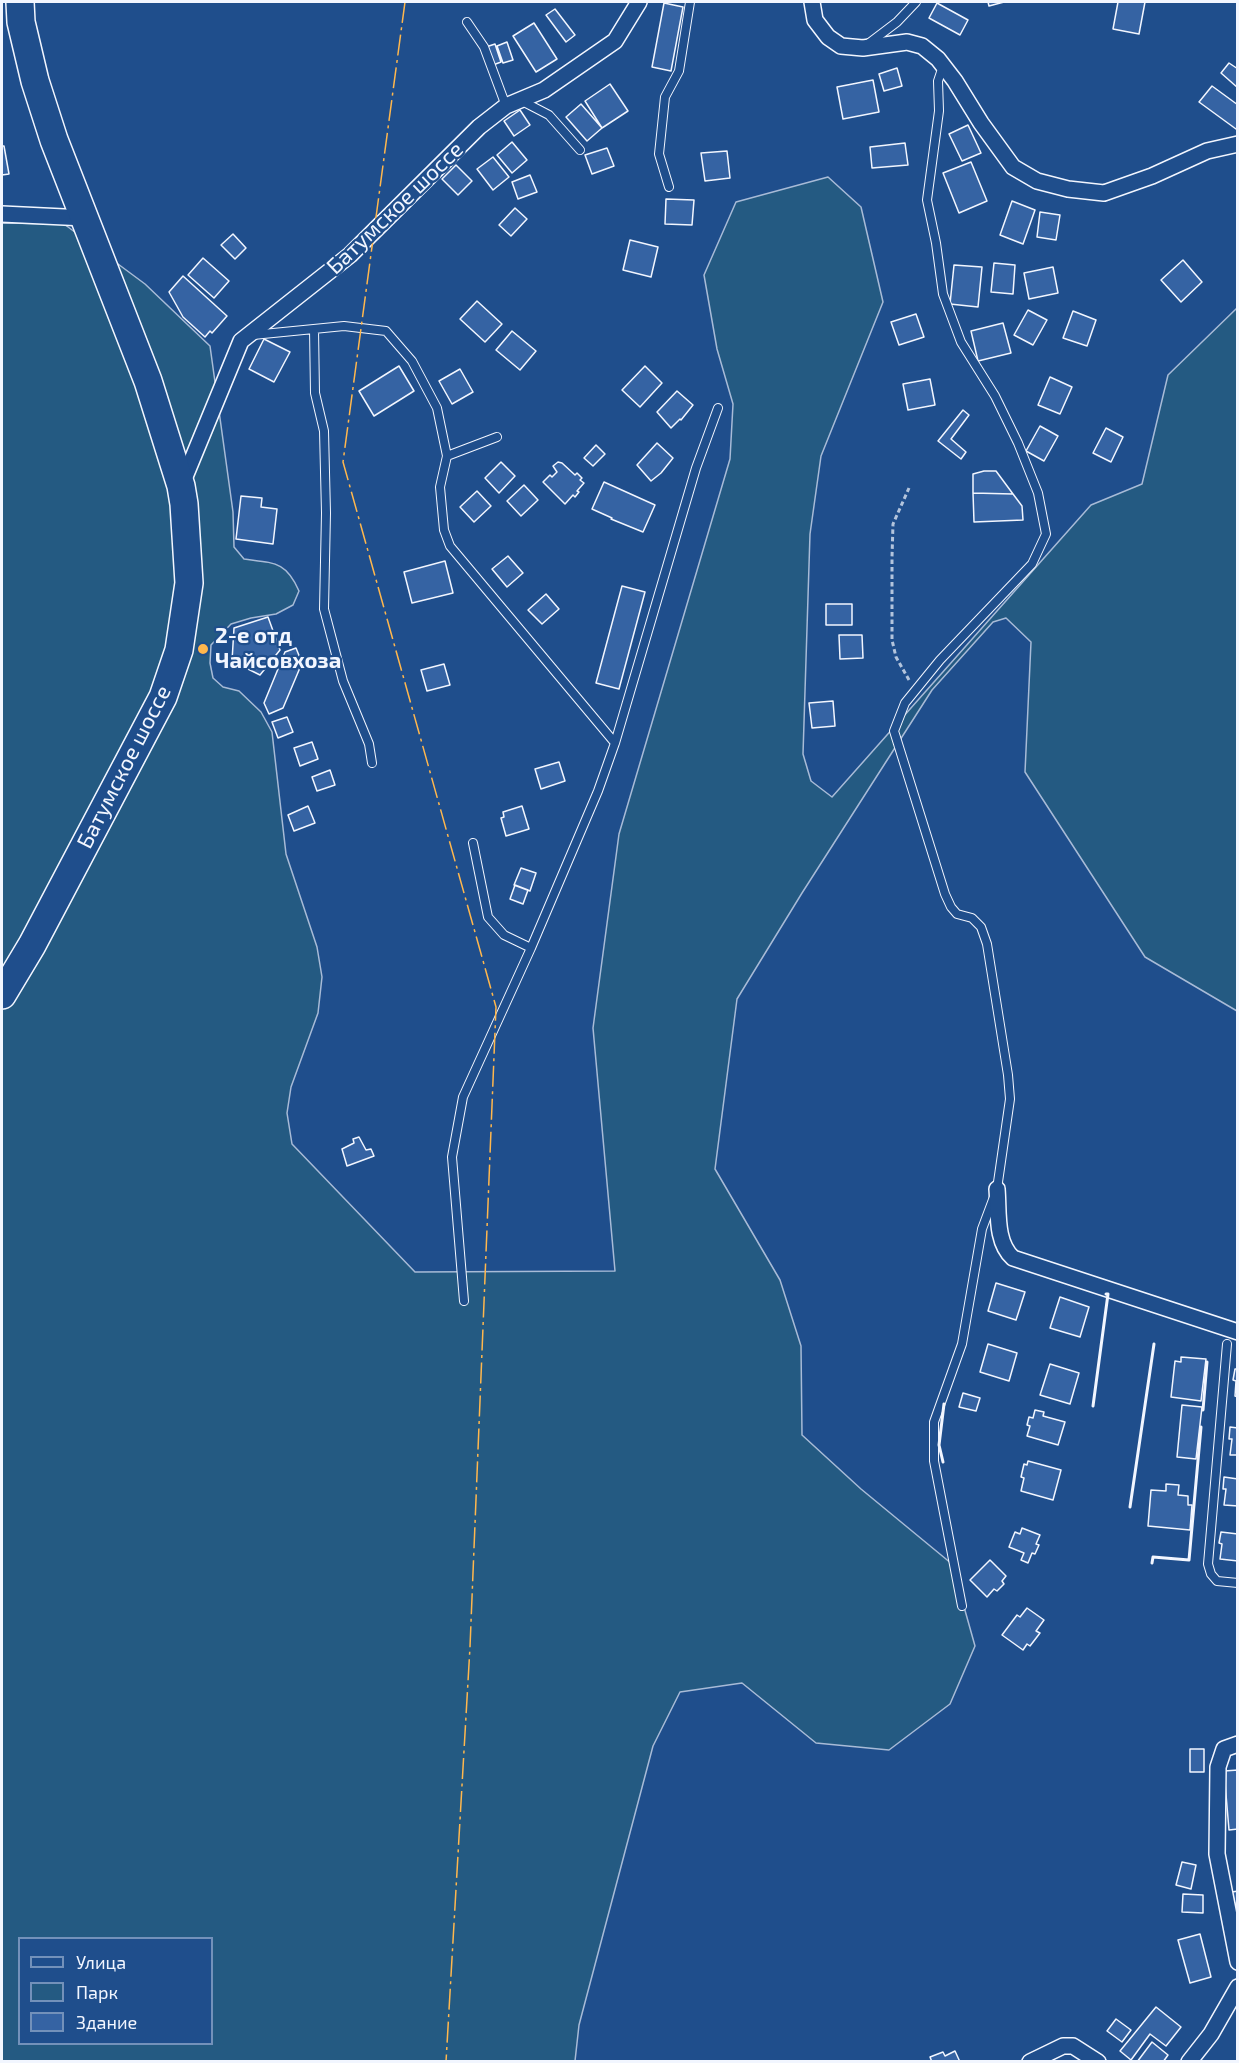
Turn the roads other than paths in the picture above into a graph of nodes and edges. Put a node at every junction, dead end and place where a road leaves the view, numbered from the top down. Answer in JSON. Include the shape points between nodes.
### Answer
{"nodes":[{"id":1,"x":20,"y":2,"type":"edge"},
{"id":2,"x":639,"y":2,"type":"edge"},
{"id":3,"x":690,"y":2,"type":"edge"},
{"id":4,"x":812,"y":2,"type":"edge"},
{"id":5,"x":916,"y":2,"type":"edge"},
{"id":6,"x":467,"y":22,"type":"dead end"},
{"id":7,"x":863,"y":48,"type":"junction"},
{"id":8,"x":943,"y":66,"type":"junction"},
{"id":9,"x":513,"y":103,"type":"junction"},
{"id":10,"x":1238,"y":144,"type":"edge"},
{"id":11,"x":580,"y":150,"type":"dead end"},
{"id":12,"x":669,"y":187,"type":"dead end"},
{"id":13,"x":2,"y":214,"type":"edge"},
{"id":14,"x":85,"y":218,"type":"junction"},
{"id":15,"x":314,"y":329,"type":"junction"},
{"id":16,"x":246,"y":336,"type":"junction"},
{"id":17,"x":718,"y":408,"type":"dead end"},
{"id":18,"x":497,"y":438,"type":"dead end"},
{"id":19,"x":447,"y":456,"type":"junction"},
{"id":20,"x":181,"y":486,"type":"junction"},
{"id":21,"x":615,"y":743,"type":"junction"},
{"id":22,"x":372,"y":763,"type":"dead end"},
{"id":23,"x":473,"y":843,"type":"dead end"},
{"id":24,"x":531,"y":948,"type":"junction"},
{"id":25,"x":2,"y":995,"type":"edge"},
{"id":26,"x":997,"y":1189,"type":"junction"},
{"id":27,"x":464,"y":1301,"type":"dead end"},
{"id":28,"x":1238,"y":1332,"type":"edge"},
{"id":29,"x":1227,"y":1344,"type":"dead end"},
{"id":30,"x":1238,"y":1583,"type":"edge"},
{"id":31,"x":962,"y":1606,"type":"dead end"},
{"id":32,"x":1238,"y":1744,"type":"edge"},
{"id":33,"x":1238,"y":1962,"type":"edge"},
{"id":34,"x":1238,"y":1987,"type":"edge"},
{"id":35,"x":1030,"y":2061,"type":"edge"},
{"id":36,"x":1098,"y":2061,"type":"edge"},
{"id":37,"x":1189,"y":2061,"type":"edge"}],
"edges":[{"from":1,"to":14,"type":"highway","name":"Батумское шоссе","via":[[35,81]]},
{"from":2,"to":9,"type":"street","name":"Батумское шоссе","via":[[615,41],[544,90]]},
{"from":3,"to":12,"type":"lane","via":[[679,71],[665,97],[659,154]]},
{"from":4,"to":7,"type":"street","via":[[815,20],[828,38],[842,46]]},
{"from":5,"to":7,"type":"lane"},
{"from":6,"to":9,"type":"lane"},
{"from":7,"to":8,"type":"street","via":[[907,42],[922,46]]},
{"from":8,"to":10,"type":"street","via":[[1013,167],[1037,181],[1104,193],[1207,151]]},
{"from":8,"to":26,"type":"lane","via":[[938,81],[939,111],[927,200],[943,294],[960,342],[995,396],[1018,443],[1038,493],[1046,534],[1032,564],[973,623],[905,703],[894,731],[951,908],[972,918],[981,927],[987,944],[1010,1099]]},
{"from":9,"to":11,"type":"lane","via":[[549,115]]},
{"from":9,"to":16,"type":"street","name":"Батумское шоссе","via":[[479,127],[350,255]]},
{"from":13,"to":14,"type":"street"},
{"from":14,"to":20,"type":"highway","name":"Батумское шоссе","via":[[148,381]]},
{"from":15,"to":16,"type":"lane"},
{"from":15,"to":19,"type":"lane","via":[[344,326],[386,331],[412,361],[437,408]]},
{"from":15,"to":22,"type":"lane","via":[[315,393],[324,431],[324,609],[343,681],[369,744]]},
{"from":16,"to":20,"type":"street","name":"Батумское шоссе"},
{"from":17,"to":21,"type":"lane","via":[[696,468]]},
{"from":18,"to":19,"type":"lane"},
{"from":19,"to":21,"type":"lane","via":[[440,487],[444,530],[450,546]]},
{"from":20,"to":25,"type":"highway","name":"Батумское шоссе","via":[[189,583],[179,650],[163,697]]},
{"from":21,"to":24,"type":"lane"},
{"from":23,"to":24,"type":"lane","via":[[488,917],[504,935]]},
{"from":24,"to":27,"type":"lane","via":[[463,1096],[452,1157]]},
{"from":26,"to":28,"type":"street","via":[[1002,1243],[1013,1258]]},
{"from":26,"to":31,"type":"lane","via":[[982,1229],[962,1344],[934,1422],[934,1461]]},
{"from":29,"to":30,"type":"lane","via":[[1208,1564],[1217,1581]]},
{"from":32,"to":33,"type":"street","via":[[1224,1749],[1218,1767],[1217,1854]]},
{"from":34,"to":37,"type":"street","via":[[1211,2034]]},
{"from":35,"to":36,"type":"street","via":[[1064,2046],[1072,2046]]}]}
